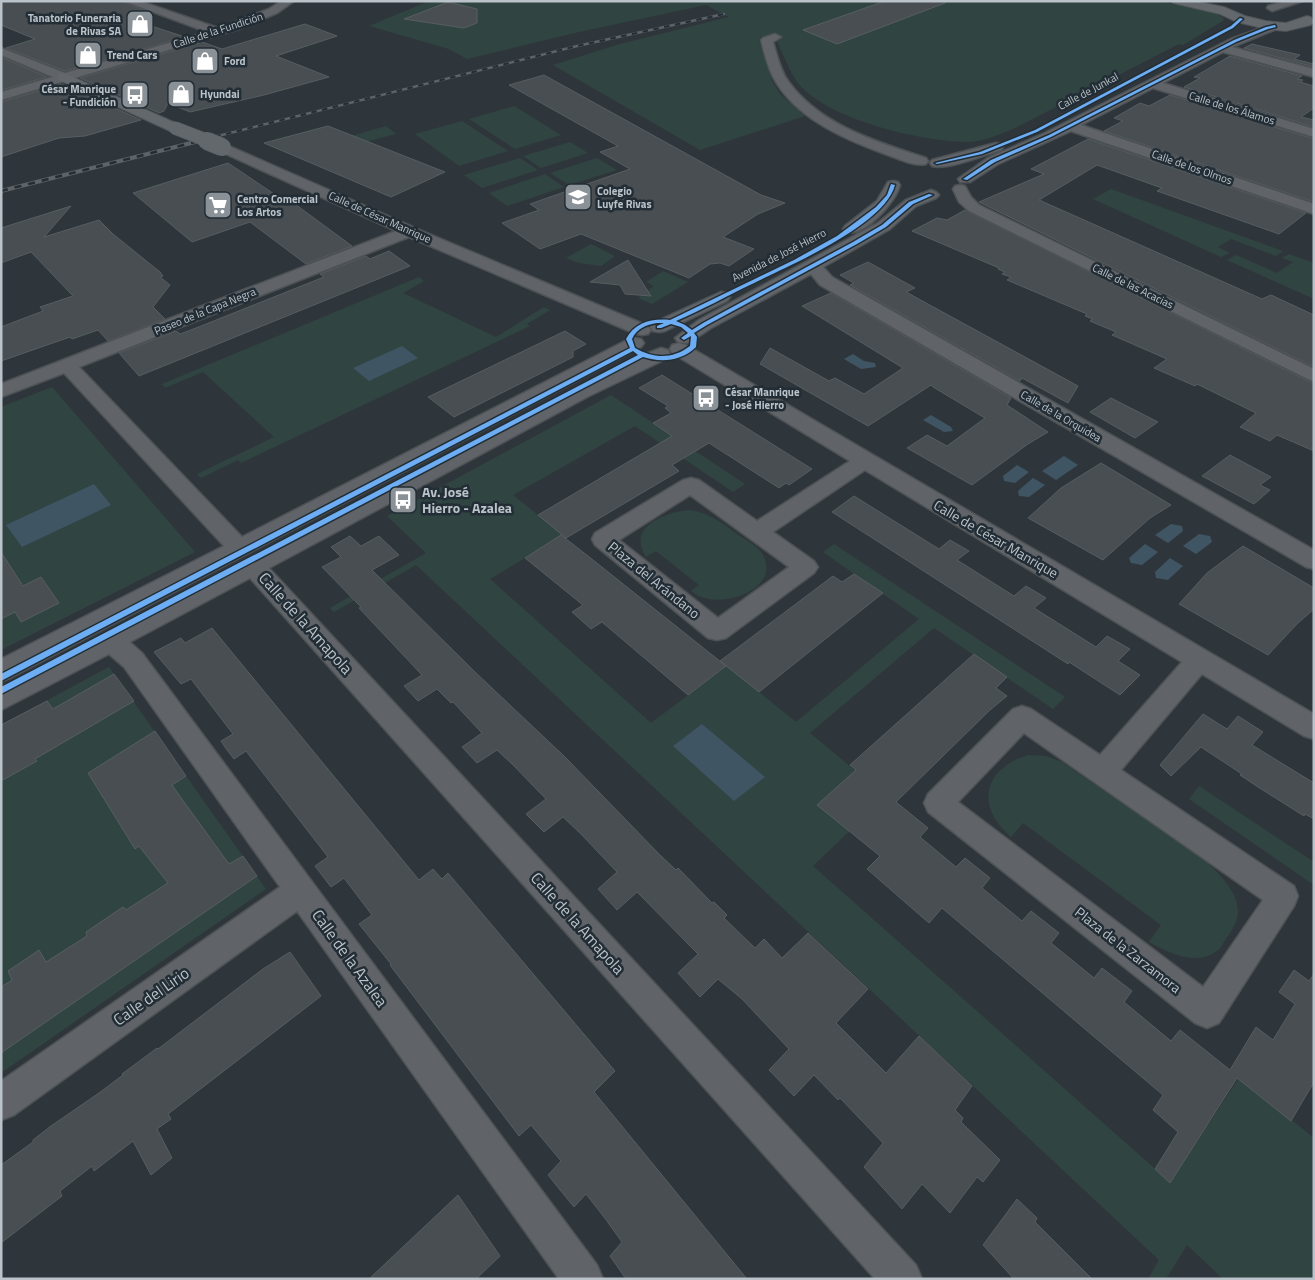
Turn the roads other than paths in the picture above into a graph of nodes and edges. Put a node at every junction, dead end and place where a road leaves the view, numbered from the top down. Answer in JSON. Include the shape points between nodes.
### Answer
{"nodes":[{"id":1,"x":129,"y":1,"type":"edge"},
{"id":2,"x":289,"y":1,"type":"edge"},
{"id":3,"x":1177,"y":1,"type":"edge"},
{"id":4,"x":1219,"y":1,"type":"edge"},
{"id":5,"x":1300,"y":1,"type":"edge"},
{"id":6,"x":1256,"y":6,"type":"dead end"},
{"id":7,"x":1272,"y":8,"type":"junction"},
{"id":8,"x":1240,"y":11,"type":"junction"},
{"id":9,"x":1308,"y":22,"type":"edge"},
{"id":10,"x":1275,"y":26,"type":"junction"},
{"id":11,"x":218,"y":32,"type":"junction"},
{"id":12,"x":775,"y":37,"type":"dead end"},
{"id":13,"x":1221,"y":48,"type":"junction"},
{"id":14,"x":1,"y":51,"type":"edge"},
{"id":15,"x":1314,"y":73,"type":"edge"},
{"id":16,"x":64,"y":77,"type":"junction"},
{"id":17,"x":1150,"y":83,"type":"junction"},
{"id":18,"x":1,"y":96,"type":"edge"},
{"id":19,"x":1070,"y":126,"type":"junction"},
{"id":20,"x":848,"y":133,"type":"junction"},
{"id":21,"x":1314,"y":133,"type":"edge"},
{"id":22,"x":222,"y":147,"type":"joint"},
{"id":23,"x":874,"y":159,"type":"dead end"},
{"id":24,"x":921,"y":161,"type":"junction"},
{"id":25,"x":937,"y":163,"type":"junction"},
{"id":26,"x":892,"y":174,"type":"junction"},
{"id":27,"x":963,"y":184,"type":"junction"},
{"id":28,"x":931,"y":195,"type":"junction"},
{"id":29,"x":1314,"y":208,"type":"edge"},
{"id":30,"x":409,"y":231,"type":"junction"},
{"id":31,"x":814,"y":266,"type":"junction"},
{"id":32,"x":645,"y":333,"type":"junction"},
{"id":33,"x":674,"y":347,"type":"junction"},
{"id":34,"x":68,"y":366,"type":"junction"},
{"id":35,"x":1314,"y":376,"type":"edge"},
{"id":36,"x":1,"y":391,"type":"edge"},
{"id":37,"x":864,"y":461,"type":"junction"},
{"id":38,"x":757,"y":532,"type":"junction"},
{"id":39,"x":246,"y":557,"type":"junction"},
{"id":40,"x":1314,"y":561,"type":"edge"},
{"id":41,"x":111,"y":641,"type":"junction"},
{"id":42,"x":1199,"y":660,"type":"junction"},
{"id":43,"x":1,"y":671,"type":"edge"},
{"id":44,"x":1,"y":699,"type":"edge"},
{"id":45,"x":1314,"y":728,"type":"edge"},
{"id":46,"x":1102,"y":772,"type":"junction"},
{"id":47,"x":301,"y":890,"type":"junction"},
{"id":48,"x":1,"y":1102,"type":"edge"},
{"id":49,"x":576,"y":1276,"type":"edge"},
{"id":50,"x":902,"y":1279,"type":"edge"}],
"edges":[{"from":1,"to":11,"type":"street"},
{"from":2,"to":11,"type":"street","name":"Calle de la Fundición","via":[[256,19]]},
{"from":3,"to":8,"type":"street"},
{"from":4,"to":8,"type":"street"},
{"from":5,"to":7,"type":"street"},
{"from":5,"to":9,"type":"street"},
{"from":6,"to":7,"type":"street"},
{"from":7,"to":9,"type":"street"},
{"from":8,"to":10,"type":"street"},
{"from":8,"to":25,"type":"street","name":"Calle de Junkal","via":[[1232,27],[1036,131],[981,153]]},
{"from":9,"to":10,"type":"street"},
{"from":10,"to":13,"type":"street","name":"Calle de Junkal"},
{"from":11,"to":16,"type":"street","name":"Calle de la Fundición"},
{"from":12,"to":20,"type":"street","via":[[767,40],[783,84],[819,118]]},
{"from":13,"to":15,"type":"street"},
{"from":13,"to":17,"type":"street","name":"Calle de Junkal"},
{"from":14,"to":16,"type":"street"},
{"from":16,"to":18,"type":"street","name":"Calle de la Fundición"},
{"from":16,"to":22,"type":"street","name":"Calle de César Manrique","bridge":true},
{"from":17,"to":19,"type":"street","name":"Calle de Junkal"},
{"from":17,"to":21,"type":"street","name":"Calle de los Álamos"},
{"from":19,"to":27,"type":"street","name":"Calle de Junkal","via":[[993,161]]},
{"from":19,"to":29,"type":"street","name":"Calle de los Olmos"},
{"from":20,"to":23,"type":"street"},
{"from":20,"to":24,"type":"street"},
{"from":22,"to":30,"type":"street","name":"Calle de César Manrique"},
{"from":24,"to":25,"type":"street"},
{"from":24,"to":26,"type":"street","via":[[906,162]]},
{"from":25,"to":27,"type":"street","name":"Calle de las Acacias","via":[[952,168]]},
{"from":26,"to":28,"type":"street","via":[[914,193]]},
{"from":26,"to":32,"type":"street","name":"Avenida de José Hierro","via":[[888,196],[879,207],[841,236]]},
{"from":27,"to":28,"type":"street","name":"Calle de Junkal","via":[[948,194]]},
{"from":27,"to":35,"type":"street","name":"Calle de las Acacias","via":[[964,199],[974,208]]},
{"from":28,"to":31,"type":"street","name":"Avenida de José Hierro","via":[[912,203],[884,226]]},
{"from":30,"to":32,"type":"street","name":"Calle de César Manrique"},
{"from":30,"to":34,"type":"street","name":"Paseo de la Capa Negra"},
{"from":31,"to":33,"type":"street","name":"Avenida de José Hierro","via":[[705,324]]},
{"from":31,"to":40,"type":"street","name":"Calle de la Orquidea","via":[[826,281]]},
{"from":32,"to":33,"type":"street","via":[[675,330]]},
{"from":32,"to":33,"type":"street","via":[[643,350]]},
{"from":32,"to":39,"type":"street","name":"Avenida de José Hierro"},
{"from":33,"to":37,"type":"street","name":"Calle de César Manrique"},
{"from":33,"to":39,"type":"street","name":"Avenida de José Hierro"},
{"from":34,"to":36,"type":"street","name":"Paseo de la Capa Negra"},
{"from":34,"to":39,"type":"street","name":"Calle de la Amapola"},
{"from":37,"to":38,"type":"street"},
{"from":37,"to":42,"type":"street","name":"Calle de César Manrique"},
{"from":38,"to":38,"type":"street","name":"Plaza del Arándano","via":[[691,485],[603,539],[717,631],[806,567]]},
{"from":39,"to":41,"type":"street","name":"Avenida de José Hierro"},
{"from":39,"to":43,"type":"street","name":"Avenida de José Hierro"},
{"from":39,"to":50,"type":"street","name":"Calle de la Amapola"},
{"from":41,"to":44,"type":"street","name":"Avenida de José Hierro"},
{"from":41,"to":47,"type":"street","name":"Calle de la Azalea","via":[[133,660]]},
{"from":42,"to":45,"type":"street","name":"Calle de César Manrique"},
{"from":42,"to":46,"type":"street"},
{"from":46,"to":46,"type":"street","name":"Plaza de la Zarzamora","via":[[1022,717],[938,803],[1207,1011],[1283,896]]},
{"from":47,"to":48,"type":"street","name":"Calle del Lirio"},
{"from":47,"to":49,"type":"street","name":"Calle de la Azalea"}]}
